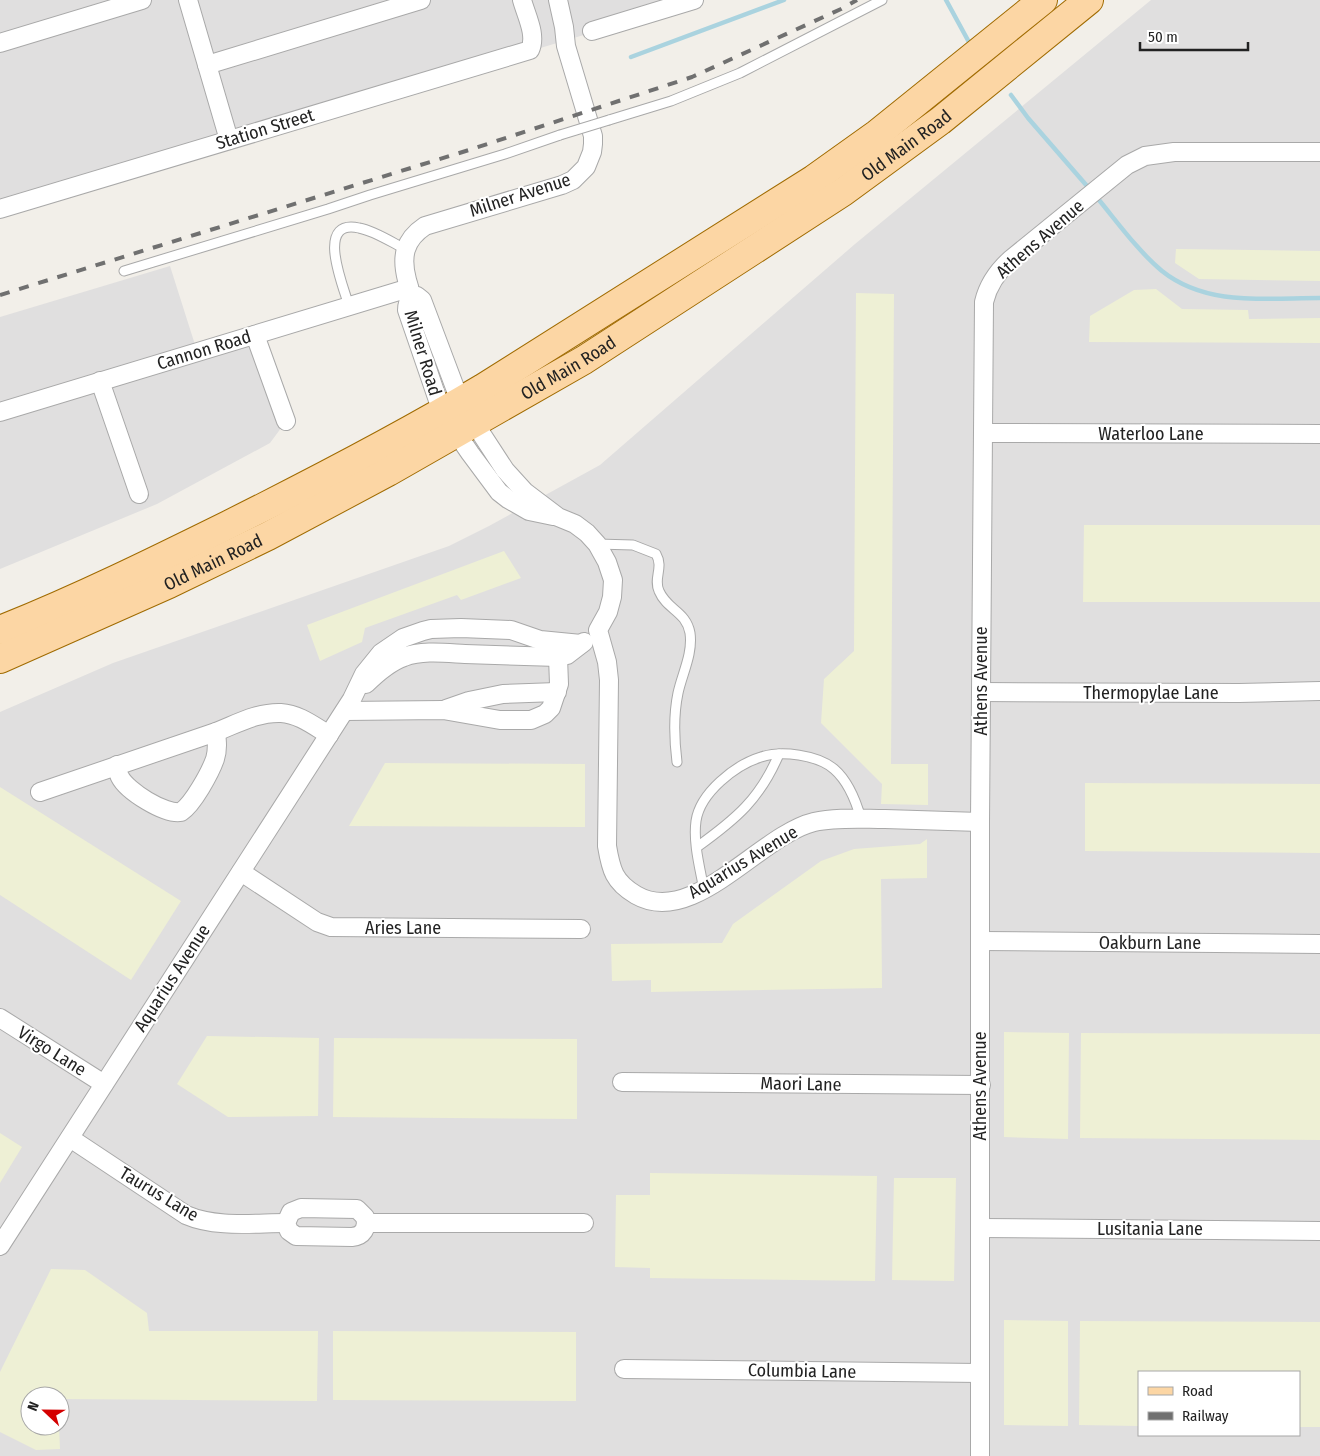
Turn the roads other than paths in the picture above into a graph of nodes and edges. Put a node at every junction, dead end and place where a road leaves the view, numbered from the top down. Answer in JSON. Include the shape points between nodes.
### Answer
{"nodes":[{"id":1,"x":142,"y":0,"type":"edge"},
{"id":2,"x":188,"y":0,"type":"edge"},
{"id":3,"x":421,"y":0,"type":"edge"},
{"id":4,"x":522,"y":0,"type":"edge"},
{"id":5,"x":546,"y":0,"type":"edge"},
{"id":6,"x":558,"y":0,"type":"edge"},
{"id":7,"x":694,"y":0,"type":"edge"},
{"id":8,"x":882,"y":0,"type":"edge"},
{"id":9,"x":1043,"y":0,"type":"edge"},
{"id":10,"x":1089,"y":0,"type":"edge"},
{"id":11,"x":592,"y":30,"type":"dead end"},
{"id":12,"x":0,"y":43,"type":"edge"},
{"id":13,"x":566,"y":46,"type":"junction"},
{"id":14,"x":207,"y":65,"type":"junction"},
{"id":15,"x":230,"y":140,"type":"junction"},
{"id":16,"x":1320,"y":152,"type":"edge"},
{"id":17,"x":0,"y":210,"type":"edge"},
{"id":18,"x":405,"y":249,"type":"junction"},
{"id":19,"x":124,"y":271,"type":"dead end"},
{"id":20,"x":410,"y":291,"type":"junction"},
{"id":21,"x":350,"y":306,"type":"junction"},
{"id":22,"x":254,"y":335,"type":"junction"},
{"id":23,"x":100,"y":382,"type":"junction"},
{"id":24,"x":0,"y":412,"type":"edge"},
{"id":25,"x":458,"y":418,"type":"junction"},
{"id":26,"x":286,"y":420,"type":"dead end"},
{"id":27,"x":983,"y":433,"type":"junction"},
{"id":28,"x":1320,"y":434,"type":"edge"},
{"id":29,"x":139,"y":494,"type":"dead end"},
{"id":30,"x":597,"y":544,"type":"junction"},
{"id":31,"x":0,"y":630,"type":"edge"},
{"id":32,"x":598,"y":630,"type":"junction"},
{"id":33,"x":581,"y":644,"type":"junction"},
{"id":34,"x":558,"y":657,"type":"junction"},
{"id":35,"x":0,"y":659,"type":"edge"},
{"id":36,"x":557,"y":692,"type":"junction"},
{"id":37,"x":981,"y":692,"type":"junction"},
{"id":38,"x":1320,"y":692,"type":"edge"},
{"id":39,"x":348,"y":705,"type":"junction"},
{"id":40,"x":443,"y":710,"type":"junction"},
{"id":41,"x":216,"y":732,"type":"junction"},
{"id":42,"x":329,"y":735,"type":"junction"},
{"id":43,"x":779,"y":754,"type":"junction"},
{"id":44,"x":677,"y":762,"type":"dead end"},
{"id":45,"x":117,"y":765,"type":"junction"},
{"id":46,"x":40,"y":792,"type":"dead end"},
{"id":47,"x":861,"y":818,"type":"junction"},
{"id":48,"x":980,"y":822,"type":"junction"},
{"id":49,"x":696,"y":847,"type":"junction"},
{"id":50,"x":241,"y":872,"type":"junction"},
{"id":51,"x":704,"y":890,"type":"junction"},
{"id":52,"x":581,"y":929,"type":"dead end"},
{"id":53,"x":980,"y":941,"type":"junction"},
{"id":54,"x":1320,"y":944,"type":"edge"},
{"id":55,"x":0,"y":1018,"type":"edge"},
{"id":56,"x":622,"y":1082,"type":"dead end"},
{"id":57,"x":104,"y":1084,"type":"junction"},
{"id":58,"x":980,"y":1085,"type":"junction"},
{"id":59,"x":70,"y":1138,"type":"junction"},
{"id":60,"x":286,"y":1223,"type":"junction"},
{"id":61,"x":366,"y":1223,"type":"junction"},
{"id":62,"x":584,"y":1223,"type":"dead end"},
{"id":63,"x":980,"y":1228,"type":"junction"},
{"id":64,"x":1320,"y":1231,"type":"edge"},
{"id":65,"x":0,"y":1246,"type":"edge"},
{"id":66,"x":624,"y":1369,"type":"dead end"},
{"id":67,"x":980,"y":1373,"type":"junction"},
{"id":68,"x":980,"y":1456,"type":"edge"}],
"edges":[{"from":1,"to":12,"type":"street"},
{"from":2,"to":14,"type":"street"},
{"from":3,"to":14,"type":"street"},
{"from":4,"to":15,"type":"street","name":"Station Street","via":[[532,35],[530,50]]},
{"from":5,"to":13,"type":"street","name":"Milner Avenue","via":[[557,32]]},
{"from":6,"to":13,"type":"street","name":"Milner Avenue"},
{"from":7,"to":11,"type":"street"},
{"from":8,"to":19,"type":"lane","bridge":true,"via":[[740,73],[671,101]]},
{"from":9,"to":25,"type":"main road","name":"Old Main Road","via":[[878,134]]},
{"from":10,"to":25,"type":"main road","name":"Old Main Road","via":[[940,120],[843,192],[584,360]]},
{"from":13,"to":18,"type":"street","name":"Milner Avenue","via":[[593,136],[592,152],[586,167],[573,180],[562,185],[425,226],[414,234]]},
{"from":14,"to":15,"type":"street"},
{"from":15,"to":17,"type":"street","name":"Station Street"},
{"from":16,"to":27,"type":"street","name":"Athens Avenue","via":[[1174,152],[1145,156],[1127,165],[1010,260],[992,281],[984,302]]},
{"from":18,"to":20,"type":"street","via":[[403,262]]},
{"from":18,"to":21,"type":"lane","via":[[358,227],[340,231],[335,237],[334,252]]},
{"from":20,"to":21,"type":"street","name":"Cannon Road"},
{"from":20,"to":25,"type":"street","name":"Milner Road","via":[[407,310]]},
{"from":21,"to":22,"type":"street","name":"Cannon Road"},
{"from":22,"to":23,"type":"street","name":"Cannon Road"},
{"from":22,"to":26,"type":"street"},
{"from":23,"to":24,"type":"street","name":"Cannon Road"},
{"from":23,"to":29,"type":"street"},
{"from":25,"to":30,"type":"street","via":[[525,492],[558,517],[575,524]]},
{"from":25,"to":31,"type":"main road","name":"Old Main Road","via":[[321,478],[161,558]]},
{"from":25,"to":35,"type":"main road","name":"Old Main Road","via":[[268,536]]},
{"from":27,"to":28,"type":"street","name":"Waterloo Lane"},
{"from":27,"to":37,"type":"street","name":"Athens Avenue"},
{"from":30,"to":32,"type":"street","via":[[608,562],[612,580],[608,612]]},
{"from":30,"to":44,"type":"lane","via":[[633,545],[656,554],[660,561],[659,590],[665,601],[685,619],[690,634],[690,653],[674,719]]},
{"from":32,"to":33,"type":"street"},
{"from":32,"to":51,"type":"street","name":"Aquarius Avenue","via":[[607,662],[608,680],[607,846],[610,867],[630,891],[654,901],[668,903]]},
{"from":33,"to":34,"type":"street","via":[[567,655]]},
{"from":33,"to":39,"type":"street","name":"Aquarius Avenue","via":[[540,640],[511,630],[462,628],[422,631],[402,638],[381,653],[364,674]]},
{"from":34,"to":36,"type":"street"},
{"from":34,"to":39,"type":"street","name":"Aquarius Avenue","via":[[457,653],[404,657],[374,676]]},
{"from":36,"to":40,"type":"street","via":[[503,694]]},
{"from":36,"to":40,"type":"street","via":[[551,708],[531,720],[500,720]]},
{"from":37,"to":38,"type":"street","name":"Thermopylae Lane"},
{"from":37,"to":48,"type":"street","name":"Athens Avenue"},
{"from":39,"to":40,"type":"street"},
{"from":39,"to":42,"type":"street","name":"Aquarius Avenue"},
{"from":41,"to":42,"type":"street","via":[[261,714],[282,713],[303,719]]},
{"from":41,"to":45,"type":"street"},
{"from":41,"to":45,"type":"street","via":[[215,760],[189,805],[181,812],[168,812],[132,790],[120,777]]},
{"from":42,"to":50,"type":"street","name":"Aquarius Avenue"},
{"from":43,"to":47,"type":"lane","via":[[798,754],[823,761],[834,769],[855,800]]},
{"from":43,"to":49,"type":"lane","via":[[771,775],[750,804]]},
{"from":43,"to":49,"type":"lane","via":[[762,756],[748,763],[712,790],[696,821]]},
{"from":45,"to":46,"type":"street"},
{"from":47,"to":48,"type":"street","name":"Aquarius Avenue"},
{"from":47,"to":51,"type":"street","name":"Aquarius Avenue","via":[[802,826],[783,835]]},
{"from":48,"to":53,"type":"street","name":"Athens Avenue"},
{"from":49,"to":51,"type":"lane"},
{"from":50,"to":52,"type":"street","name":"Aries Lane","via":[[317,922],[331,927]]},
{"from":50,"to":57,"type":"street","name":"Aquarius Avenue"},
{"from":53,"to":54,"type":"street","name":"Oakburn Lane"},
{"from":53,"to":58,"type":"street","name":"Athens Avenue"},
{"from":55,"to":57,"type":"street","name":"Virgo Lane"},
{"from":56,"to":58,"type":"street","name":"Maori Lane"},
{"from":57,"to":59,"type":"street","name":"Aquarius Avenue"},
{"from":58,"to":63,"type":"street","name":"Athens Avenue"},
{"from":59,"to":60,"type":"street","name":"Taurus Lane","via":[[186,1215],[214,1223]]},
{"from":59,"to":65,"type":"street","name":"Aquarius Avenue"},
{"from":60,"to":61,"type":"street","via":[[292,1234],[301,1237],[356,1236],[364,1231]]},
{"from":60,"to":61,"type":"street","via":[[296,1209],[352,1208],[362,1212]]},
{"from":61,"to":62,"type":"street"},
{"from":63,"to":64,"type":"street","name":"Lusitania Lane"},
{"from":63,"to":67,"type":"street","name":"Athens Avenue"},
{"from":66,"to":67,"type":"street","name":"Columbia Lane"},
{"from":67,"to":68,"type":"street","name":"Athens Avenue"}]}
